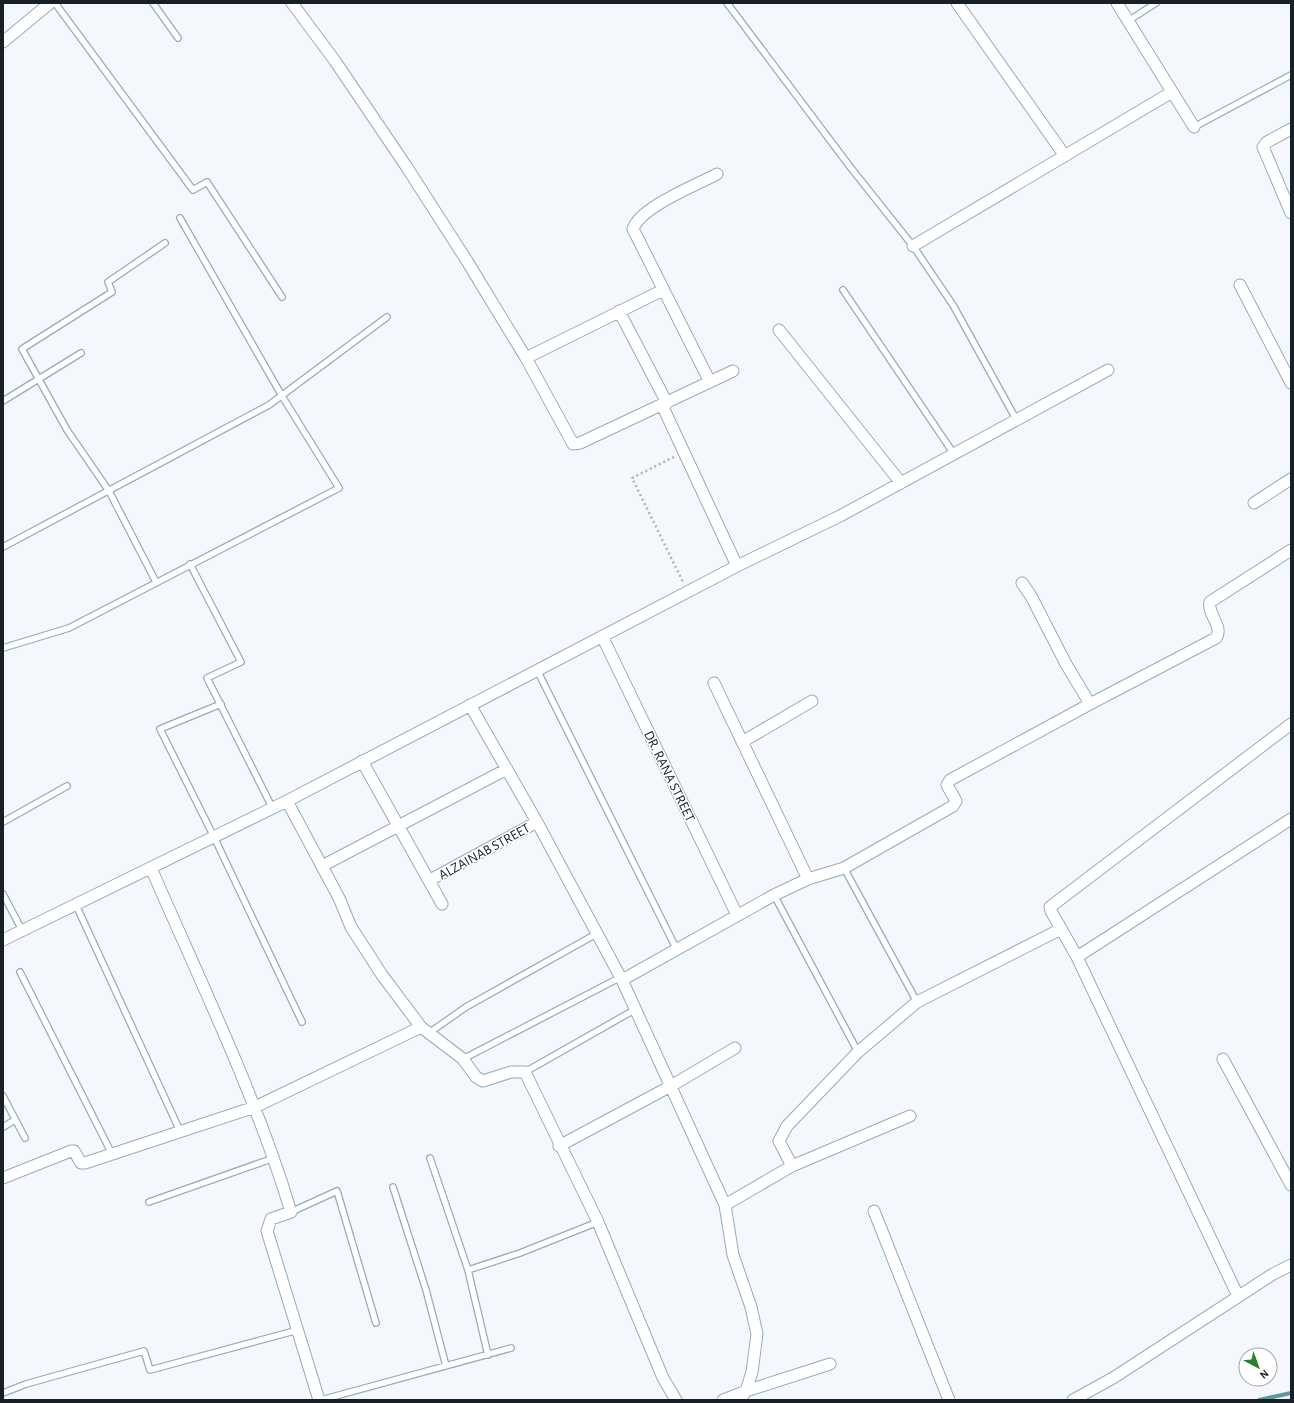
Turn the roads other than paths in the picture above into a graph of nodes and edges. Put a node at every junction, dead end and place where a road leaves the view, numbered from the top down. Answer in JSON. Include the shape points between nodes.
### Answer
{"nodes":[{"id":1,"x":50,"y":3,"type":"edge"},
{"id":2,"x":55,"y":3,"type":"edge"},
{"id":3,"x":153,"y":3,"type":"edge"},
{"id":4,"x":292,"y":3,"type":"edge"},
{"id":5,"x":727,"y":3,"type":"edge"},
{"id":6,"x":957,"y":3,"type":"edge"},
{"id":7,"x":1117,"y":3,"type":"edge"},
{"id":8,"x":1156,"y":3,"type":"edge"},
{"id":9,"x":1128,"y":21,"type":"junction"},
{"id":10,"x":178,"y":38,"type":"dead end"},
{"id":11,"x":3,"y":42,"type":"edge"},
{"id":12,"x":1291,"y":75,"type":"edge"},
{"id":13,"x":1172,"y":92,"type":"junction"},
{"id":14,"x":1194,"y":127,"type":"joint"},
{"id":15,"x":1291,"y":129,"type":"edge"},
{"id":16,"x":1065,"y":156,"type":"junction"},
{"id":17,"x":718,"y":174,"type":"dead end"},
{"id":18,"x":1290,"y":210,"type":"edge"},
{"id":19,"x":180,"y":218,"type":"dead end"},
{"id":20,"x":165,"y":243,"type":"dead end"},
{"id":21,"x":913,"y":246,"type":"junction"},
{"id":22,"x":1240,"y":285,"type":"dead end"},
{"id":23,"x":663,"y":290,"type":"junction"},
{"id":24,"x":844,"y":290,"type":"dead end"},
{"id":25,"x":282,"y":297,"type":"dead end"},
{"id":26,"x":619,"y":311,"type":"junction"},
{"id":27,"x":387,"y":317,"type":"dead end"},
{"id":28,"x":779,"y":330,"type":"dead end"},
{"id":29,"x":81,"y":353,"type":"dead end"},
{"id":30,"x":526,"y":358,"type":"junction"},
{"id":31,"x":1108,"y":370,"type":"dead end"},
{"id":32,"x":733,"y":371,"type":"dead end"},
{"id":33,"x":39,"y":378,"type":"junction"},
{"id":34,"x":1290,"y":379,"type":"edge"},
{"id":35,"x":710,"y":382,"type":"junction"},
{"id":36,"x":282,"y":396,"type":"junction"},
{"id":37,"x":3,"y":401,"type":"edge"},
{"id":38,"x":664,"y":404,"type":"junction"},
{"id":39,"x":1016,"y":419,"type":"junction"},
{"id":40,"x":954,"y":454,"type":"junction"},
{"id":41,"x":1291,"y":480,"type":"edge"},
{"id":42,"x":901,"y":483,"type":"junction"},
{"id":43,"x":109,"y":491,"type":"junction"},
{"id":44,"x":1254,"y":503,"type":"dead end"},
{"id":45,"x":3,"y":547,"type":"edge"},
{"id":46,"x":1291,"y":550,"type":"edge"},
{"id":47,"x":190,"y":564,"type":"junction"},
{"id":48,"x":737,"y":566,"type":"junction"},
{"id":49,"x":156,"y":582,"type":"junction"},
{"id":50,"x":1022,"y":583,"type":"dead end"},
{"id":51,"x":602,"y":636,"type":"junction"},
{"id":52,"x":3,"y":648,"type":"edge"},
{"id":53,"x":537,"y":670,"type":"junction"},
{"id":54,"x":714,"y":683,"type":"dead end"},
{"id":55,"x":812,"y":701,"type":"dead end"},
{"id":56,"x":221,"y":704,"type":"junction"},
{"id":57,"x":1090,"y":704,"type":"junction"},
{"id":58,"x":470,"y":705,"type":"junction"},
{"id":59,"x":1291,"y":724,"type":"edge"},
{"id":60,"x":742,"y":742,"type":"junction"},
{"id":61,"x":362,"y":761,"type":"junction"},
{"id":62,"x":507,"y":769,"type":"junction"},
{"id":63,"x":67,"y":786,"type":"dead end"},
{"id":64,"x":287,"y":801,"type":"junction"},
{"id":65,"x":272,"y":807,"type":"junction"},
{"id":66,"x":1291,"y":819,"type":"edge"},
{"id":67,"x":3,"y":822,"type":"edge"},
{"id":68,"x":537,"y":822,"type":"junction"},
{"id":69,"x":399,"y":826,"type":"junction"},
{"id":70,"x":214,"y":837,"type":"junction"},
{"id":71,"x":322,"y":866,"type":"junction"},
{"id":72,"x":151,"y":868,"type":"junction"},
{"id":73,"x":844,"y":868,"type":"junction"},
{"id":74,"x":808,"y":879,"type":"junction"},
{"id":75,"x":430,"y":880,"type":"junction"},
{"id":76,"x":3,"y":894,"type":"edge"},
{"id":77,"x":774,"y":895,"type":"junction"},
{"id":78,"x":442,"y":904,"type":"dead end"},
{"id":79,"x":76,"y":905,"type":"junction"},
{"id":80,"x":737,"y":915,"type":"junction"},
{"id":81,"x":1061,"y":929,"type":"junction"},
{"id":82,"x":22,"y":930,"type":"junction"},
{"id":83,"x":598,"y":933,"type":"junction"},
{"id":84,"x":3,"y":940,"type":"edge"},
{"id":85,"x":678,"y":950,"type":"junction"},
{"id":86,"x":1077,"y":957,"type":"junction"},
{"id":87,"x":20,"y":972,"type":"dead end"},
{"id":88,"x":622,"y":979,"type":"junction"},
{"id":89,"x":917,"y":1002,"type":"junction"},
{"id":90,"x":636,"y":1009,"type":"junction"},
{"id":91,"x":302,"y":1022,"type":"dead end"},
{"id":92,"x":425,"y":1030,"type":"junction"},
{"id":93,"x":735,"y":1048,"type":"dead end"},
{"id":94,"x":858,"y":1052,"type":"junction"},
{"id":95,"x":463,"y":1059,"type":"junction"},
{"id":96,"x":1223,"y":1059,"type":"dead end"},
{"id":97,"x":525,"y":1072,"type":"junction"},
{"id":98,"x":671,"y":1086,"type":"junction"},
{"id":99,"x":3,"y":1096,"type":"edge"},
{"id":100,"x":255,"y":1107,"type":"junction"},
{"id":101,"x":910,"y":1116,"type":"dead end"},
{"id":102,"x":16,"y":1120,"type":"junction"},
{"id":103,"x":3,"y":1127,"type":"edge"},
{"id":104,"x":180,"y":1130,"type":"junction"},
{"id":105,"x":24,"y":1138,"type":"dead end"},
{"id":106,"x":559,"y":1146,"type":"junction"},
{"id":107,"x":112,"y":1154,"type":"junction"},
{"id":108,"x":275,"y":1158,"type":"junction"},
{"id":109,"x":430,"y":1158,"type":"dead end"},
{"id":110,"x":792,"y":1166,"type":"junction"},
{"id":111,"x":3,"y":1178,"type":"edge"},
{"id":112,"x":1291,"y":1185,"type":"edge"},
{"id":113,"x":393,"y":1187,"type":"dead end"},
{"id":114,"x":149,"y":1202,"type":"dead end"},
{"id":115,"x":725,"y":1205,"type":"junction"},
{"id":116,"x":874,"y":1211,"type":"dead end"},
{"id":117,"x":291,"y":1212,"type":"junction"},
{"id":118,"x":598,"y":1222,"type":"junction"},
{"id":119,"x":1291,"y":1266,"type":"edge"},
{"id":120,"x":468,"y":1270,"type":"junction"},
{"id":121,"x":1238,"y":1296,"type":"junction"},
{"id":122,"x":376,"y":1323,"type":"dead end"},
{"id":123,"x":298,"y":1330,"type":"junction"},
{"id":124,"x":511,"y":1348,"type":"dead end"},
{"id":125,"x":488,"y":1355,"type":"junction"},
{"id":126,"x":830,"y":1364,"type":"dead end"},
{"id":127,"x":446,"y":1366,"type":"junction"},
{"id":128,"x":3,"y":1393,"type":"edge"},
{"id":129,"x":743,"y":1395,"type":"edge"},
{"id":130,"x":320,"y":1400,"type":"edge"},
{"id":131,"x":676,"y":1400,"type":"edge"},
{"id":132,"x":723,"y":1400,"type":"edge"},
{"id":133,"x":949,"y":1400,"type":"edge"},
{"id":134,"x":1073,"y":1400,"type":"edge"}],
"edges":[{"from":1,"to":11,"type":"street"},
{"from":2,"to":25,"type":"lane","via":[[193,190],[208,182]]},
{"from":3,"to":10,"type":"lane"},
{"from":4,"to":30,"type":"street","via":[[406,166]]},
{"from":5,"to":21,"type":"lane"},
{"from":6,"to":16,"type":"street"},
{"from":7,"to":9,"type":"street"},
{"from":8,"to":9,"type":"lane"},
{"from":9,"to":13,"type":"street"},
{"from":12,"to":14,"type":"lane"},
{"from":13,"to":14,"type":"street"},
{"from":13,"to":16,"type":"street"},
{"from":15,"to":18,"type":"street","via":[[1266,142],[1264,147]]},
{"from":16,"to":21,"type":"street"},
{"from":17,"to":23,"type":"street","via":[[658,205],[635,223],[633,229]]},
{"from":19,"to":36,"type":"lane"},
{"from":20,"to":33,"type":"lane","via":[[108,282],[112,292],[22,349]]},
{"from":21,"to":39,"type":"lane","via":[[953,305]]},
{"from":22,"to":34,"type":"street"},
{"from":23,"to":26,"type":"street"},
{"from":23,"to":35,"type":"street"},
{"from":24,"to":40,"type":"lane"},
{"from":26,"to":30,"type":"street"},
{"from":26,"to":38,"type":"street"},
{"from":27,"to":36,"type":"lane"},
{"from":28,"to":42,"type":"street"},
{"from":29,"to":33,"type":"lane"},
{"from":30,"to":38,"type":"street","via":[[573,444]]},
{"from":31,"to":39,"type":"street"},
{"from":32,"to":35,"type":"street"},
{"from":33,"to":37,"type":"lane"},
{"from":33,"to":43,"type":"lane","via":[[67,430]]},
{"from":35,"to":38,"type":"street"},
{"from":36,"to":43,"type":"lane"},
{"from":36,"to":47,"type":"lane","via":[[339,488]]},
{"from":38,"to":48,"type":"street"},
{"from":39,"to":40,"type":"street"},
{"from":40,"to":42,"type":"street"},
{"from":41,"to":44,"type":"street"},
{"from":42,"to":48,"type":"street"},
{"from":43,"to":45,"type":"lane"},
{"from":43,"to":49,"type":"lane"},
{"from":46,"to":57,"type":"street","via":[[1210,602],[1209,607],[1218,630],[1216,638]]},
{"from":47,"to":49,"type":"lane"},
{"from":47,"to":56,"type":"lane","via":[[241,662],[207,678]]},
{"from":48,"to":51,"type":"street"},
{"from":49,"to":52,"type":"lane","via":[[69,628]]},
{"from":50,"to":57,"type":"street"},
{"from":51,"to":53,"type":"street"},
{"from":51,"to":80,"type":"street","name":"DR. RANA STREET"},
{"from":53,"to":58,"type":"street"},
{"from":53,"to":85,"type":"lane"},
{"from":54,"to":60,"type":"street"},
{"from":55,"to":60,"type":"street"},
{"from":56,"to":65,"type":"lane"},
{"from":56,"to":70,"type":"lane","via":[[160,729]]},
{"from":57,"to":73,"type":"street","via":[[950,780],[947,785],[956,801],[953,806]]},
{"from":58,"to":61,"type":"street"},
{"from":58,"to":62,"type":"street"},
{"from":59,"to":81,"type":"street","via":[[1053,903],[1050,906],[1051,911]]},
{"from":60,"to":74,"type":"street"},
{"from":61,"to":64,"type":"street"},
{"from":61,"to":69,"type":"street"},
{"from":62,"to":68,"type":"street"},
{"from":62,"to":69,"type":"street"},
{"from":63,"to":67,"type":"lane"},
{"from":64,"to":65,"type":"street"},
{"from":64,"to":71,"type":"street"},
{"from":65,"to":70,"type":"street"},
{"from":66,"to":86,"type":"street"},
{"from":68,"to":75,"type":"street","name":"ALZAINAB STREET"},
{"from":68,"to":83,"type":"street"},
{"from":69,"to":71,"type":"street"},
{"from":69,"to":75,"type":"street"},
{"from":70,"to":72,"type":"street"},
{"from":70,"to":91,"type":"lane"},
{"from":71,"to":92,"type":"street","via":[[355,933],[382,975]]},
{"from":72,"to":79,"type":"street"},
{"from":72,"to":100,"type":"street"},
{"from":73,"to":74,"type":"street"},
{"from":73,"to":89,"type":"lane"},
{"from":74,"to":77,"type":"street"},
{"from":75,"to":78,"type":"street"},
{"from":76,"to":82,"type":"lane"},
{"from":77,"to":80,"type":"street"},
{"from":77,"to":94,"type":"lane"},
{"from":79,"to":82,"type":"street"},
{"from":79,"to":104,"type":"lane"},
{"from":80,"to":85,"type":"street"},
{"from":81,"to":86,"type":"street"},
{"from":81,"to":89,"type":"street"},
{"from":82,"to":84,"type":"street"},
{"from":83,"to":88,"type":"street"},
{"from":83,"to":92,"type":"lane"},
{"from":85,"to":88,"type":"street"},
{"from":86,"to":121,"type":"street"},
{"from":87,"to":107,"type":"lane"},
{"from":88,"to":90,"type":"street"},
{"from":88,"to":95,"type":"lane"},
{"from":89,"to":94,"type":"street"},
{"from":90,"to":97,"type":"lane"},
{"from":90,"to":98,"type":"street"},
{"from":92,"to":95,"type":"street"},
{"from":92,"to":100,"type":"street"},
{"from":93,"to":98,"type":"street"},
{"from":94,"to":110,"type":"street","via":[[787,1126],[779,1141]]},
{"from":95,"to":97,"type":"street","via":[[476,1077],[483,1081],[511,1072]]},
{"from":96,"to":112,"type":"street"},
{"from":97,"to":106,"type":"street"},
{"from":98,"to":106,"type":"street"},
{"from":98,"to":115,"type":"street"},
{"from":99,"to":102,"type":"lane"},
{"from":100,"to":104,"type":"street"},
{"from":100,"to":108,"type":"street"},
{"from":101,"to":110,"type":"street"},
{"from":102,"to":103,"type":"lane"},
{"from":102,"to":105,"type":"lane"},
{"from":104,"to":107,"type":"street"},
{"from":106,"to":118,"type":"street"},
{"from":107,"to":111,"type":"street","via":[[85,1164],[81,1163],[74,1151],[71,1151]]},
{"from":108,"to":114,"type":"lane"},
{"from":108,"to":117,"type":"street"},
{"from":109,"to":120,"type":"lane"},
{"from":110,"to":115,"type":"street"},
{"from":113,"to":127,"type":"lane","via":[[426,1290]]},
{"from":115,"to":129,"type":"street","via":[[733,1255],[757,1334],[752,1372]]},
{"from":116,"to":133,"type":"street"},
{"from":117,"to":122,"type":"lane","via":[[337,1191]]},
{"from":117,"to":123,"type":"street","via":[[271,1219],[267,1231]]},
{"from":118,"to":120,"type":"lane","via":[[520,1253]]},
{"from":118,"to":131,"type":"street","via":[[663,1378]]},
{"from":119,"to":121,"type":"street"},
{"from":120,"to":125,"type":"lane"},
{"from":121,"to":134,"type":"street","via":[[1113,1378]]},
{"from":123,"to":128,"type":"lane","via":[[150,1370],[144,1351],[26,1384]]},
{"from":123,"to":130,"type":"street"},
{"from":124,"to":125,"type":"lane"},
{"from":125,"to":127,"type":"lane"},
{"from":126,"to":129,"type":"street"},
{"from":127,"to":130,"type":"lane"},
{"from":129,"to":132,"type":"street"}]}
